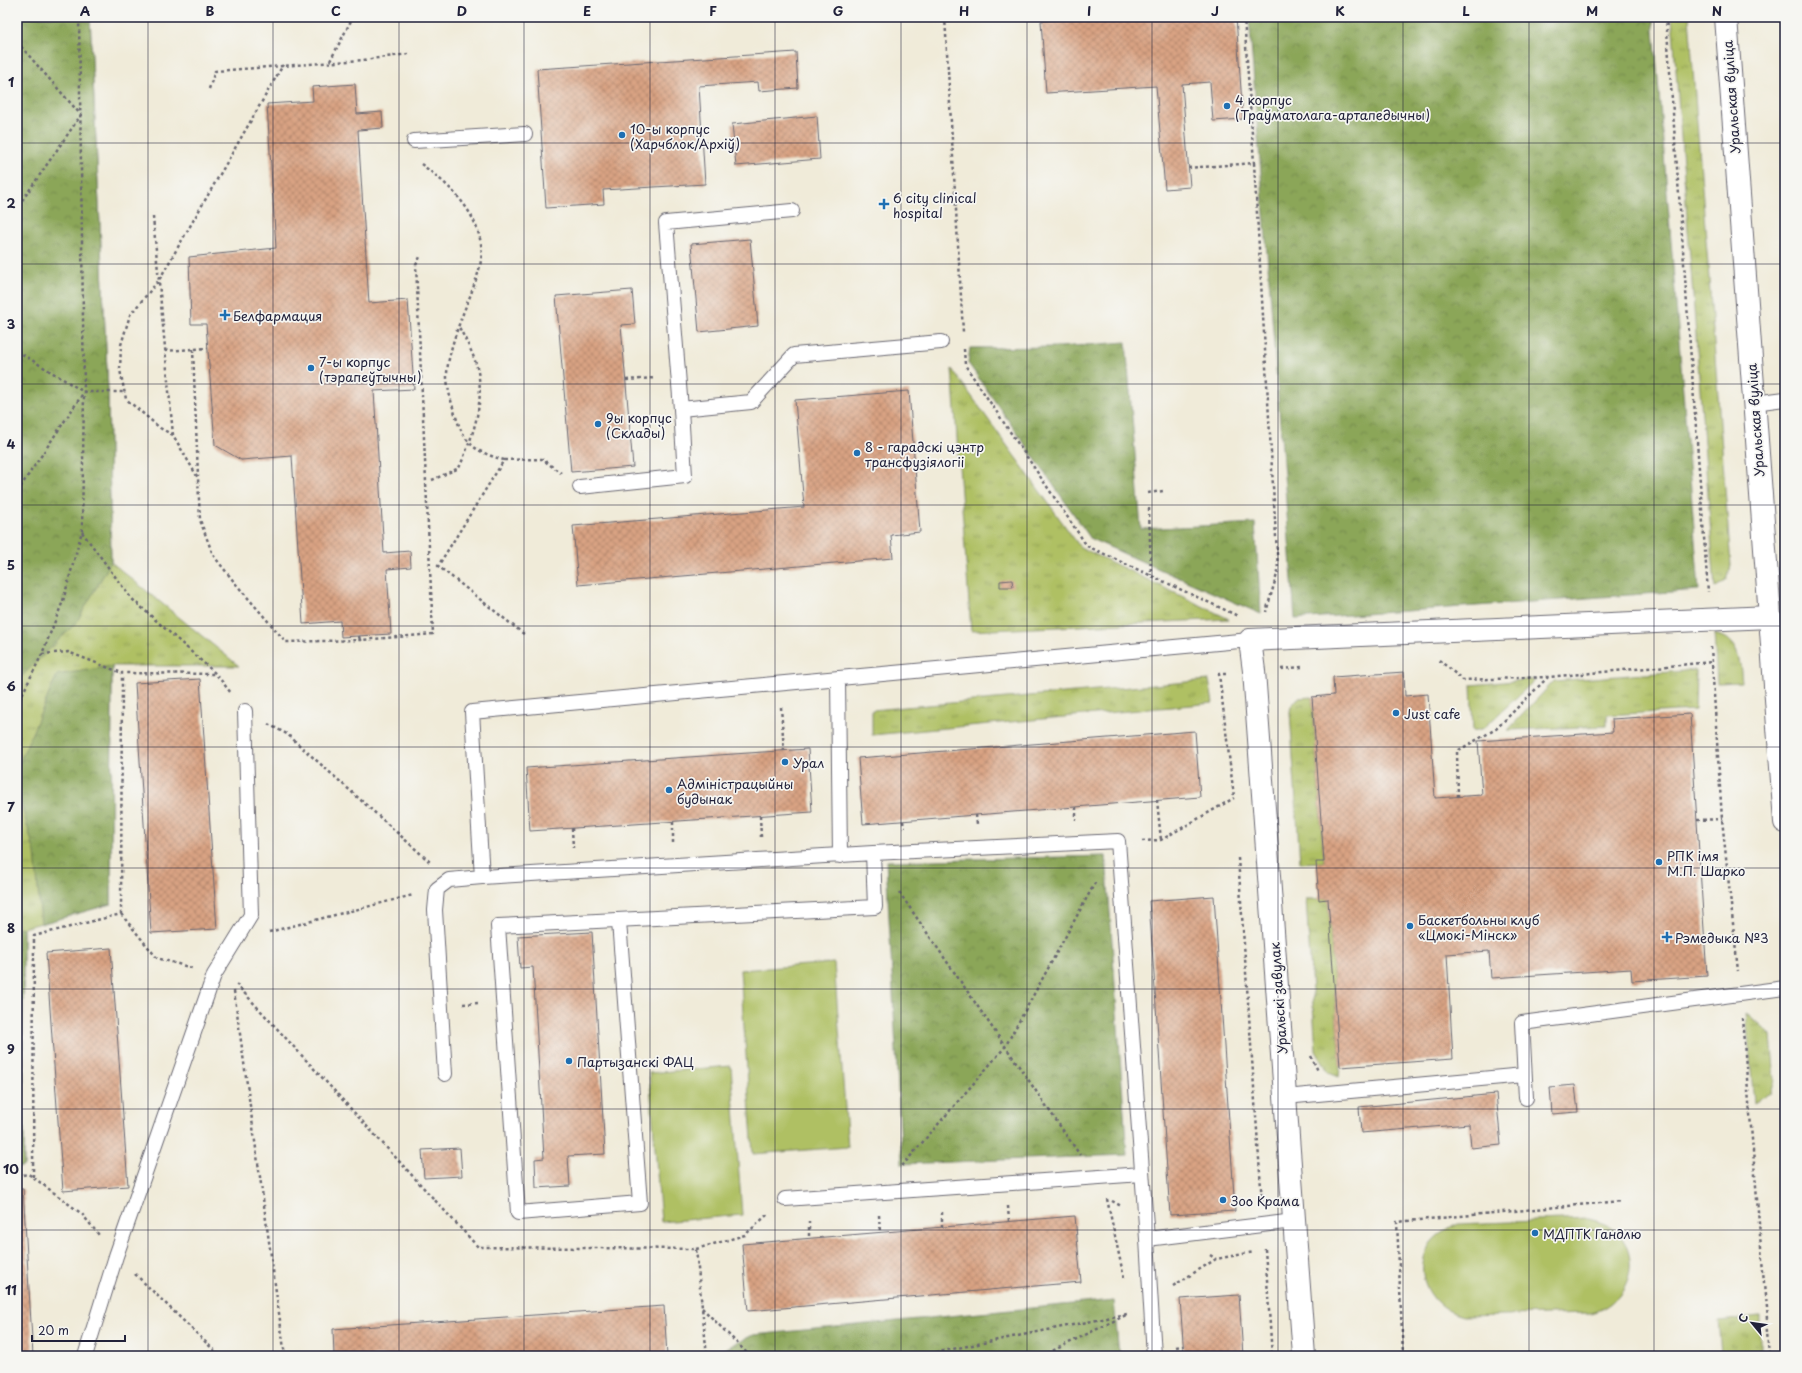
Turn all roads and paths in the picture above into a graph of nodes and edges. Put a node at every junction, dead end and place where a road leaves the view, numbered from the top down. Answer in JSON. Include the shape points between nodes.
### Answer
{"nodes":[{"id":1,"x":79,"y":17,"type":"edge"},
{"id":2,"x":353,"y":17,"type":"edge"},
{"id":3,"x":945,"y":17,"type":"edge"},
{"id":4,"x":1244,"y":17,"type":"edge"},
{"id":5,"x":1666,"y":17,"type":"edge"},
{"id":6,"x":1726,"y":17,"type":"edge"},
{"id":7,"x":17,"y":42,"type":"edge"},
{"id":8,"x":409,"y":54,"type":"dead end"},
{"id":9,"x":330,"y":62,"type":"junction"},
{"id":10,"x":283,"y":66,"type":"junction"},
{"id":11,"x":209,"y":89,"type":"dead end"},
{"id":12,"x":81,"y":115,"type":"junction"},
{"id":13,"x":525,"y":134,"type":"dead end"},
{"id":14,"x":414,"y":141,"type":"dead end"},
{"id":15,"x":1254,"y":163,"type":"junction"},
{"id":16,"x":420,"y":164,"type":"dead end"},
{"id":17,"x":1188,"y":168,"type":"dead end"},
{"id":18,"x":17,"y":208,"type":"edge"},
{"id":19,"x":792,"y":211,"type":"dead end"},
{"id":20,"x":153,"y":217,"type":"dead end"},
{"id":21,"x":420,"y":257,"type":"dead end"},
{"id":22,"x":159,"y":280,"type":"junction"},
{"id":23,"x":459,"y":327,"type":"junction"},
{"id":24,"x":963,"y":333,"type":"dead end"},
{"id":25,"x":941,"y":342,"type":"dead end"},
{"id":26,"x":964,"y":347,"type":"dead end"},
{"id":27,"x":208,"y":348,"type":"dead end"},
{"id":28,"x":192,"y":349,"type":"junction"},
{"id":29,"x":17,"y":350,"type":"edge"},
{"id":30,"x":165,"y":351,"type":"junction"},
{"id":31,"x":678,"y":376,"type":"junction"},
{"id":32,"x":626,"y":380,"type":"dead end"},
{"id":33,"x":84,"y":392,"type":"junction"},
{"id":34,"x":124,"y":392,"type":"junction"},
{"id":35,"x":1785,"y":398,"type":"edge"},
{"id":36,"x":1754,"y":402,"type":"junction"},
{"id":37,"x":681,"y":409,"type":"junction"},
{"id":38,"x":173,"y":435,"type":"junction"},
{"id":39,"x":469,"y":444,"type":"junction"},
{"id":40,"x":542,"y":459,"type":"dead end"},
{"id":41,"x":504,"y":460,"type":"junction"},
{"id":42,"x":198,"y":478,"type":"junction"},
{"id":43,"x":432,"y":480,"type":"dead end"},
{"id":44,"x":580,"y":487,"type":"dead end"},
{"id":45,"x":1163,"y":491,"type":"dead end"},
{"id":46,"x":17,"y":492,"type":"edge"},
{"id":47,"x":1148,"y":493,"type":"dead end"},
{"id":48,"x":1149,"y":508,"type":"dead end"},
{"id":49,"x":82,"y":532,"type":"junction"},
{"id":50,"x":1151,"y":576,"type":"junction"},
{"id":51,"x":1262,"y":615,"type":"dead end"},
{"id":52,"x":1770,"y":617,"type":"junction"},
{"id":53,"x":1245,"y":619,"type":"dead end"},
{"id":54,"x":1710,"y":620,"type":"junction"},
{"id":55,"x":525,"y":635,"type":"dead end"},
{"id":56,"x":359,"y":636,"type":"dead end"},
{"id":57,"x":360,"y":640,"type":"junction"},
{"id":58,"x":1250,"y":640,"type":"junction"},
{"id":59,"x":42,"y":654,"type":"junction"},
{"id":60,"x":1434,"y":655,"type":"dead end"},
{"id":61,"x":1712,"y":662,"type":"junction"},
{"id":62,"x":1309,"y":667,"type":"dead end"},
{"id":63,"x":1254,"y":671,"type":"junction"},
{"id":64,"x":122,"y":673,"type":"junction"},
{"id":65,"x":1548,"y":677,"type":"junction"},
{"id":66,"x":838,"y":678,"type":"junction"},
{"id":67,"x":779,"y":683,"type":"junction"},
{"id":68,"x":17,"y":705,"type":"edge"},
{"id":69,"x":245,"y":711,"type":"joint"},
{"id":70,"x":784,"y":751,"type":"dead end"},
{"id":71,"x":1458,"y":797,"type":"dead end"},
{"id":72,"x":1234,"y":798,"type":"junction"},
{"id":73,"x":1157,"y":800,"type":"dead end"},
{"id":74,"x":1234,"y":806,"type":"dead end"},
{"id":75,"x":1722,"y":819,"type":"junction"},
{"id":76,"x":1697,"y":820,"type":"dead end"},
{"id":77,"x":1785,"y":822,"type":"edge"},
{"id":78,"x":1161,"y":840,"type":"junction"},
{"id":79,"x":1118,"y":842,"type":"junction"},
{"id":80,"x":873,"y":853,"type":"junction"},
{"id":81,"x":1238,"y":853,"type":"dead end"},
{"id":82,"x":840,"y":856,"type":"junction"},
{"id":83,"x":482,"y":877,"type":"junction"},
{"id":84,"x":449,"y":880,"type":"junction"},
{"id":85,"x":437,"y":889,"type":"junction"},
{"id":86,"x":121,"y":914,"type":"junction"},
{"id":87,"x":619,"y":921,"type":"junction"},
{"id":88,"x":236,"y":940,"type":"junction"},
{"id":89,"x":214,"y":975,"type":"junction"},
{"id":90,"x":1785,"y":988,"type":"edge"},
{"id":91,"x":1740,"y":994,"type":"junction"},
{"id":92,"x":1005,"y":1047,"type":"junction"},
{"id":93,"x":446,"y":1074,"type":"dead end"},
{"id":94,"x":1524,"y":1075,"type":"junction"},
{"id":95,"x":1285,"y":1097,"type":"junction"},
{"id":96,"x":1526,"y":1098,"type":"dead end"},
{"id":97,"x":1142,"y":1174,"type":"junction"},
{"id":98,"x":17,"y":1176,"type":"edge"},
{"id":99,"x":33,"y":1177,"type":"junction"},
{"id":100,"x":1095,"y":1177,"type":"junction"},
{"id":101,"x":879,"y":1193,"type":"junction"},
{"id":102,"x":1107,"y":1198,"type":"junction"},
{"id":103,"x":785,"y":1199,"type":"joint"},
{"id":104,"x":1622,"y":1202,"type":"dead end"},
{"id":105,"x":1145,"y":1220,"type":"junction"},
{"id":106,"x":1294,"y":1221,"type":"junction"},
{"id":107,"x":1264,"y":1225,"type":"junction"},
{"id":108,"x":1174,"y":1236,"type":"junction"},
{"id":109,"x":1147,"y":1239,"type":"junction"},
{"id":110,"x":696,"y":1249,"type":"junction"},
{"id":111,"x":116,"y":1256,"type":"junction"},
{"id":112,"x":1216,"y":1259,"type":"dead end"},
{"id":113,"x":140,"y":1280,"type":"dead end"},
{"id":114,"x":1125,"y":1282,"type":"dead end"},
{"id":115,"x":702,"y":1308,"type":"junction"},
{"id":116,"x":1131,"y":1313,"type":"dead end"},
{"id":117,"x":85,"y":1356,"type":"edge"},
{"id":118,"x":220,"y":1356,"type":"edge"},
{"id":119,"x":284,"y":1356,"type":"edge"},
{"id":120,"x":707,"y":1356,"type":"edge"},
{"id":121,"x":750,"y":1356,"type":"edge"},
{"id":122,"x":918,"y":1356,"type":"edge"},
{"id":123,"x":1154,"y":1356,"type":"edge"},
{"id":124,"x":1272,"y":1356,"type":"edge"},
{"id":125,"x":1304,"y":1356,"type":"edge"},
{"id":126,"x":1403,"y":1356,"type":"edge"},
{"id":127,"x":1770,"y":1356,"type":"edge"}],
"edges":[{"from":1,"to":12,"type":"path"},
{"from":2,"to":9,"type":"path"},
{"from":3,"to":24,"type":"path"},
{"from":4,"to":15,"type":"path"},
{"from":5,"to":54,"type":"path"},
{"from":6,"to":36,"type":"street","name":"Уральская вуліца"},
{"from":7,"to":12,"type":"path"},
{"from":8,"to":9,"type":"path"},
{"from":9,"to":10,"type":"path"},
{"from":10,"to":11,"type":"path","via":[[215,71]]},
{"from":10,"to":22,"type":"path"},
{"from":12,"to":18,"type":"path"},
{"from":12,"to":33,"type":"path"},
{"from":13,"to":14,"type":"lane"},
{"from":15,"to":17,"type":"path"},
{"from":15,"to":51,"type":"path","via":[[1278,571],[1268,611]]},
{"from":16,"to":23,"type":"path","via":[[449,185],[462,202],[476,224],[482,246],[479,270]]},
{"from":19,"to":31,"type":"lane","via":[[666,223]]},
{"from":20,"to":22,"type":"path"},
{"from":21,"to":57,"type":"path","via":[[416,264],[433,634]]},
{"from":22,"to":30,"type":"path"},
{"from":22,"to":34,"type":"path","via":[[130,315],[121,345],[120,370]]},
{"from":23,"to":39,"type":"path","via":[[474,358],[480,383],[478,412]]},
{"from":23,"to":39,"type":"path","via":[[447,377],[453,408],[462,434]]},
{"from":25,"to":37,"type":"lane","via":[[794,355],[751,402]]},
{"from":26,"to":50,"type":"path","via":[[965,365],[1087,546]]},
{"from":27,"to":28,"type":"path"},
{"from":28,"to":30,"type":"path"},
{"from":28,"to":42,"type":"path"},
{"from":29,"to":33,"type":"path"},
{"from":30,"to":38,"type":"path"},
{"from":31,"to":32,"type":"path"},
{"from":31,"to":37,"type":"lane"},
{"from":33,"to":34,"type":"path"},
{"from":33,"to":46,"type":"path"},
{"from":33,"to":49,"type":"path"},
{"from":34,"to":38,"type":"path","via":[[126,399],[160,428]]},
{"from":35,"to":36,"type":"lane"},
{"from":36,"to":52,"type":"street","name":"Уральская вуліца"},
{"from":37,"to":44,"type":"lane","via":[[685,476]]},
{"from":38,"to":42,"type":"path"},
{"from":39,"to":41,"type":"path"},
{"from":39,"to":43,"type":"path","via":[[459,468]]},
{"from":40,"to":41,"type":"path"},
{"from":41,"to":55,"type":"path","via":[[438,566]]},
{"from":42,"to":57,"type":"path","via":[[200,520],[213,555],[286,642]]},
{"from":45,"to":47,"type":"path"},
{"from":48,"to":50,"type":"path"},
{"from":49,"to":59,"type":"path","via":[[63,601]]},
{"from":49,"to":64,"type":"path","via":[[131,598],[216,674]]},
{"from":50,"to":53,"type":"path"},
{"from":52,"to":54,"type":"street"},
{"from":52,"to":77,"type":"street","name":"Уральская вуліца"},
{"from":54,"to":58,"type":"street"},
{"from":54,"to":61,"type":"path"},
{"from":56,"to":57,"type":"path"},
{"from":58,"to":63,"type":"street","name":"Уральскі завулак"},
{"from":58,"to":66,"type":"lane"},
{"from":59,"to":64,"type":"path","via":[[68,652]]},
{"from":59,"to":68,"type":"path"},
{"from":60,"to":65,"type":"path","via":[[1463,680]]},
{"from":61,"to":65,"type":"path"},
{"from":61,"to":75,"type":"path"},
{"from":62,"to":63,"type":"path"},
{"from":63,"to":72,"type":"path","via":[[1219,674]]},
{"from":63,"to":95,"type":"street","name":"Уральскі завулак"},
{"from":64,"to":86,"type":"path"},
{"from":65,"to":71,"type":"path","via":[[1496,729],[1457,751]]},
{"from":66,"to":67,"type":"lane"},
{"from":66,"to":82,"type":"lane"},
{"from":67,"to":70,"type":"path"},
{"from":67,"to":83,"type":"lane","via":[[472,712]]},
{"from":69,"to":84,"type":"path","via":[[287,734]]},
{"from":69,"to":88,"type":"lane","via":[[252,915]]},
{"from":72,"to":74,"type":"path"},
{"from":72,"to":78,"type":"path"},
{"from":73,"to":78,"type":"path"},
{"from":75,"to":76,"type":"path"},
{"from":75,"to":91,"type":"path"},
{"from":78,"to":79,"type":"path"},
{"from":79,"to":80,"type":"lane"},
{"from":79,"to":92,"type":"path"},
{"from":79,"to":97,"type":"lane"},
{"from":80,"to":82,"type":"lane"},
{"from":80,"to":87,"type":"lane","via":[[875,907]]},
{"from":80,"to":92,"type":"path"},
{"from":81,"to":107,"type":"path"},
{"from":82,"to":83,"type":"lane"},
{"from":83,"to":84,"type":"lane"},
{"from":84,"to":85,"type":"lane"},
{"from":85,"to":88,"type":"path"},
{"from":85,"to":93,"type":"lane","via":[[435,910]]},
{"from":86,"to":89,"type":"path","via":[[157,958]]},
{"from":86,"to":99,"type":"path","via":[[34,936]]},
{"from":87,"to":87,"type":"lane","via":[[498,926],[518,1214],[640,1203]]},
{"from":88,"to":89,"type":"lane"},
{"from":89,"to":111,"type":"lane"},
{"from":90,"to":91,"type":"lane"},
{"from":91,"to":94,"type":"lane","via":[[1522,1023]]},
{"from":91,"to":127,"type":"path"},
{"from":92,"to":100,"type":"path"},
{"from":92,"to":101,"type":"path"},
{"from":94,"to":95,"type":"lane"},
{"from":94,"to":96,"type":"lane"},
{"from":95,"to":106,"type":"street","name":"Уральскі завулак"},
{"from":97,"to":100,"type":"lane"},
{"from":97,"to":105,"type":"lane"},
{"from":98,"to":99,"type":"path","via":[[28,1174]]},
{"from":99,"to":111,"type":"path","via":[[82,1214]]},
{"from":100,"to":101,"type":"lane"},
{"from":100,"to":102,"type":"path"},
{"from":101,"to":103,"type":"lane"},
{"from":102,"to":105,"type":"path"},
{"from":102,"to":114,"type":"path"},
{"from":103,"to":110,"type":"path","via":[[745,1235]]},
{"from":104,"to":126,"type":"path","via":[[1397,1222]]},
{"from":105,"to":109,"type":"lane"},
{"from":106,"to":107,"type":"lane"},
{"from":106,"to":125,"type":"street","name":"Уральскі завулак"},
{"from":107,"to":108,"type":"lane"},
{"from":107,"to":124,"type":"path"},
{"from":108,"to":109,"type":"lane"},
{"from":108,"to":112,"type":"path"},
{"from":109,"to":123,"type":"lane"},
{"from":110,"to":115,"type":"path"},
{"from":110,"to":119,"type":"path","via":[[478,1247],[233,981]]},
{"from":111,"to":117,"type":"lane"},
{"from":113,"to":118,"type":"path"},
{"from":115,"to":120,"type":"path"},
{"from":115,"to":121,"type":"path"},
{"from":116,"to":122,"type":"path"}]}
